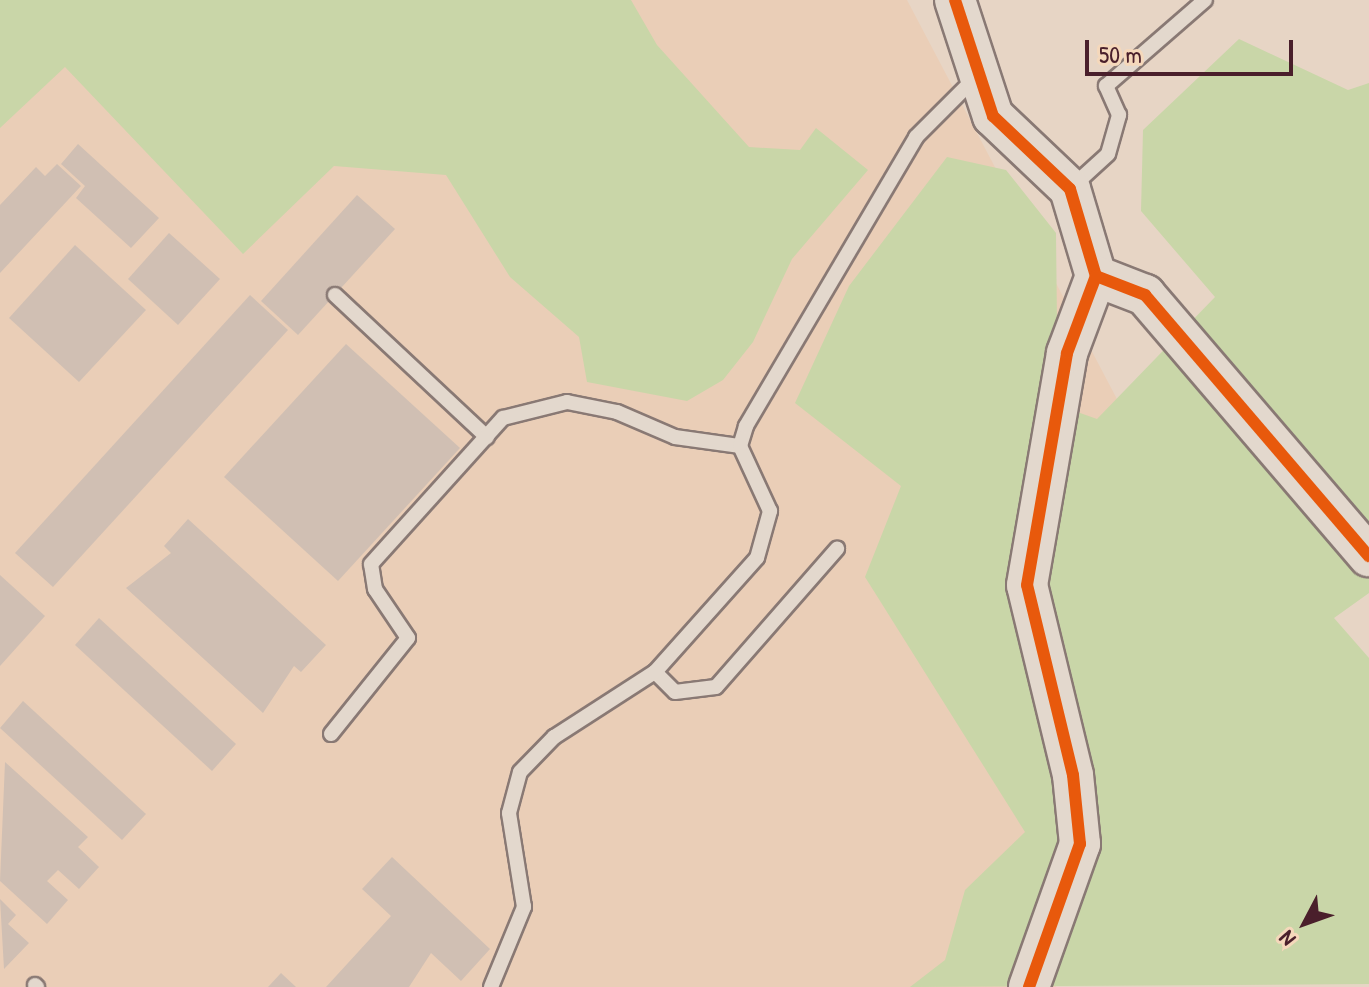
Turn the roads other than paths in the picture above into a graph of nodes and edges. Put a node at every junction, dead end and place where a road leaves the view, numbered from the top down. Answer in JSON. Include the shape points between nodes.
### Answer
{"nodes":[{"id":1,"x":955,"y":0,"type":"edge"},
{"id":2,"x":1205,"y":0,"type":"edge"},
{"id":3,"x":979,"y":75,"type":"junction"},
{"id":4,"x":1070,"y":189,"type":"junction"},
{"id":5,"x":1096,"y":276,"type":"junction"},
{"id":6,"x":335,"y":295,"type":"dead end"},
{"id":7,"x":487,"y":437,"type":"junction"},
{"id":8,"x":740,"y":446,"type":"junction"},
{"id":9,"x":837,"y":549,"type":"dead end"},
{"id":10,"x":1369,"y":556,"type":"edge"},
{"id":11,"x":655,"y":672,"type":"junction"},
{"id":12,"x":331,"y":734,"type":"dead end"},
{"id":13,"x":491,"y":987,"type":"edge"},
{"id":14,"x":1029,"y":987,"type":"edge"}],
"edges":[{"from":1,"to":3,"type":"street"},
{"from":2,"to":4,"type":"lane","via":[[1106,86],[1119,115],[1108,154]]},
{"from":3,"to":4,"type":"street","via":[[993,116]]},
{"from":3,"to":8,"type":"lane","via":[[916,137],[767,386]]},
{"from":4,"to":5,"type":"street"},
{"from":5,"to":10,"type":"street","via":[[1145,295]]},
{"from":5,"to":14,"type":"street","via":[[1067,353],[1027,585],[1073,775],[1080,844]]},
{"from":6,"to":7,"type":"lane"},
{"from":7,"to":8,"type":"lane","via":[[503,418],[567,402],[675,437]]},
{"from":7,"to":12,"type":"lane","via":[[371,564],[375,589],[408,638]]},
{"from":8,"to":11,"type":"lane","via":[[765,488],[765,540],[693,636]]},
{"from":9,"to":11,"type":"lane","via":[[716,687],[675,692]]},
{"from":11,"to":13,"type":"lane","via":[[554,737],[520,772],[509,813],[524,907]]}]}
